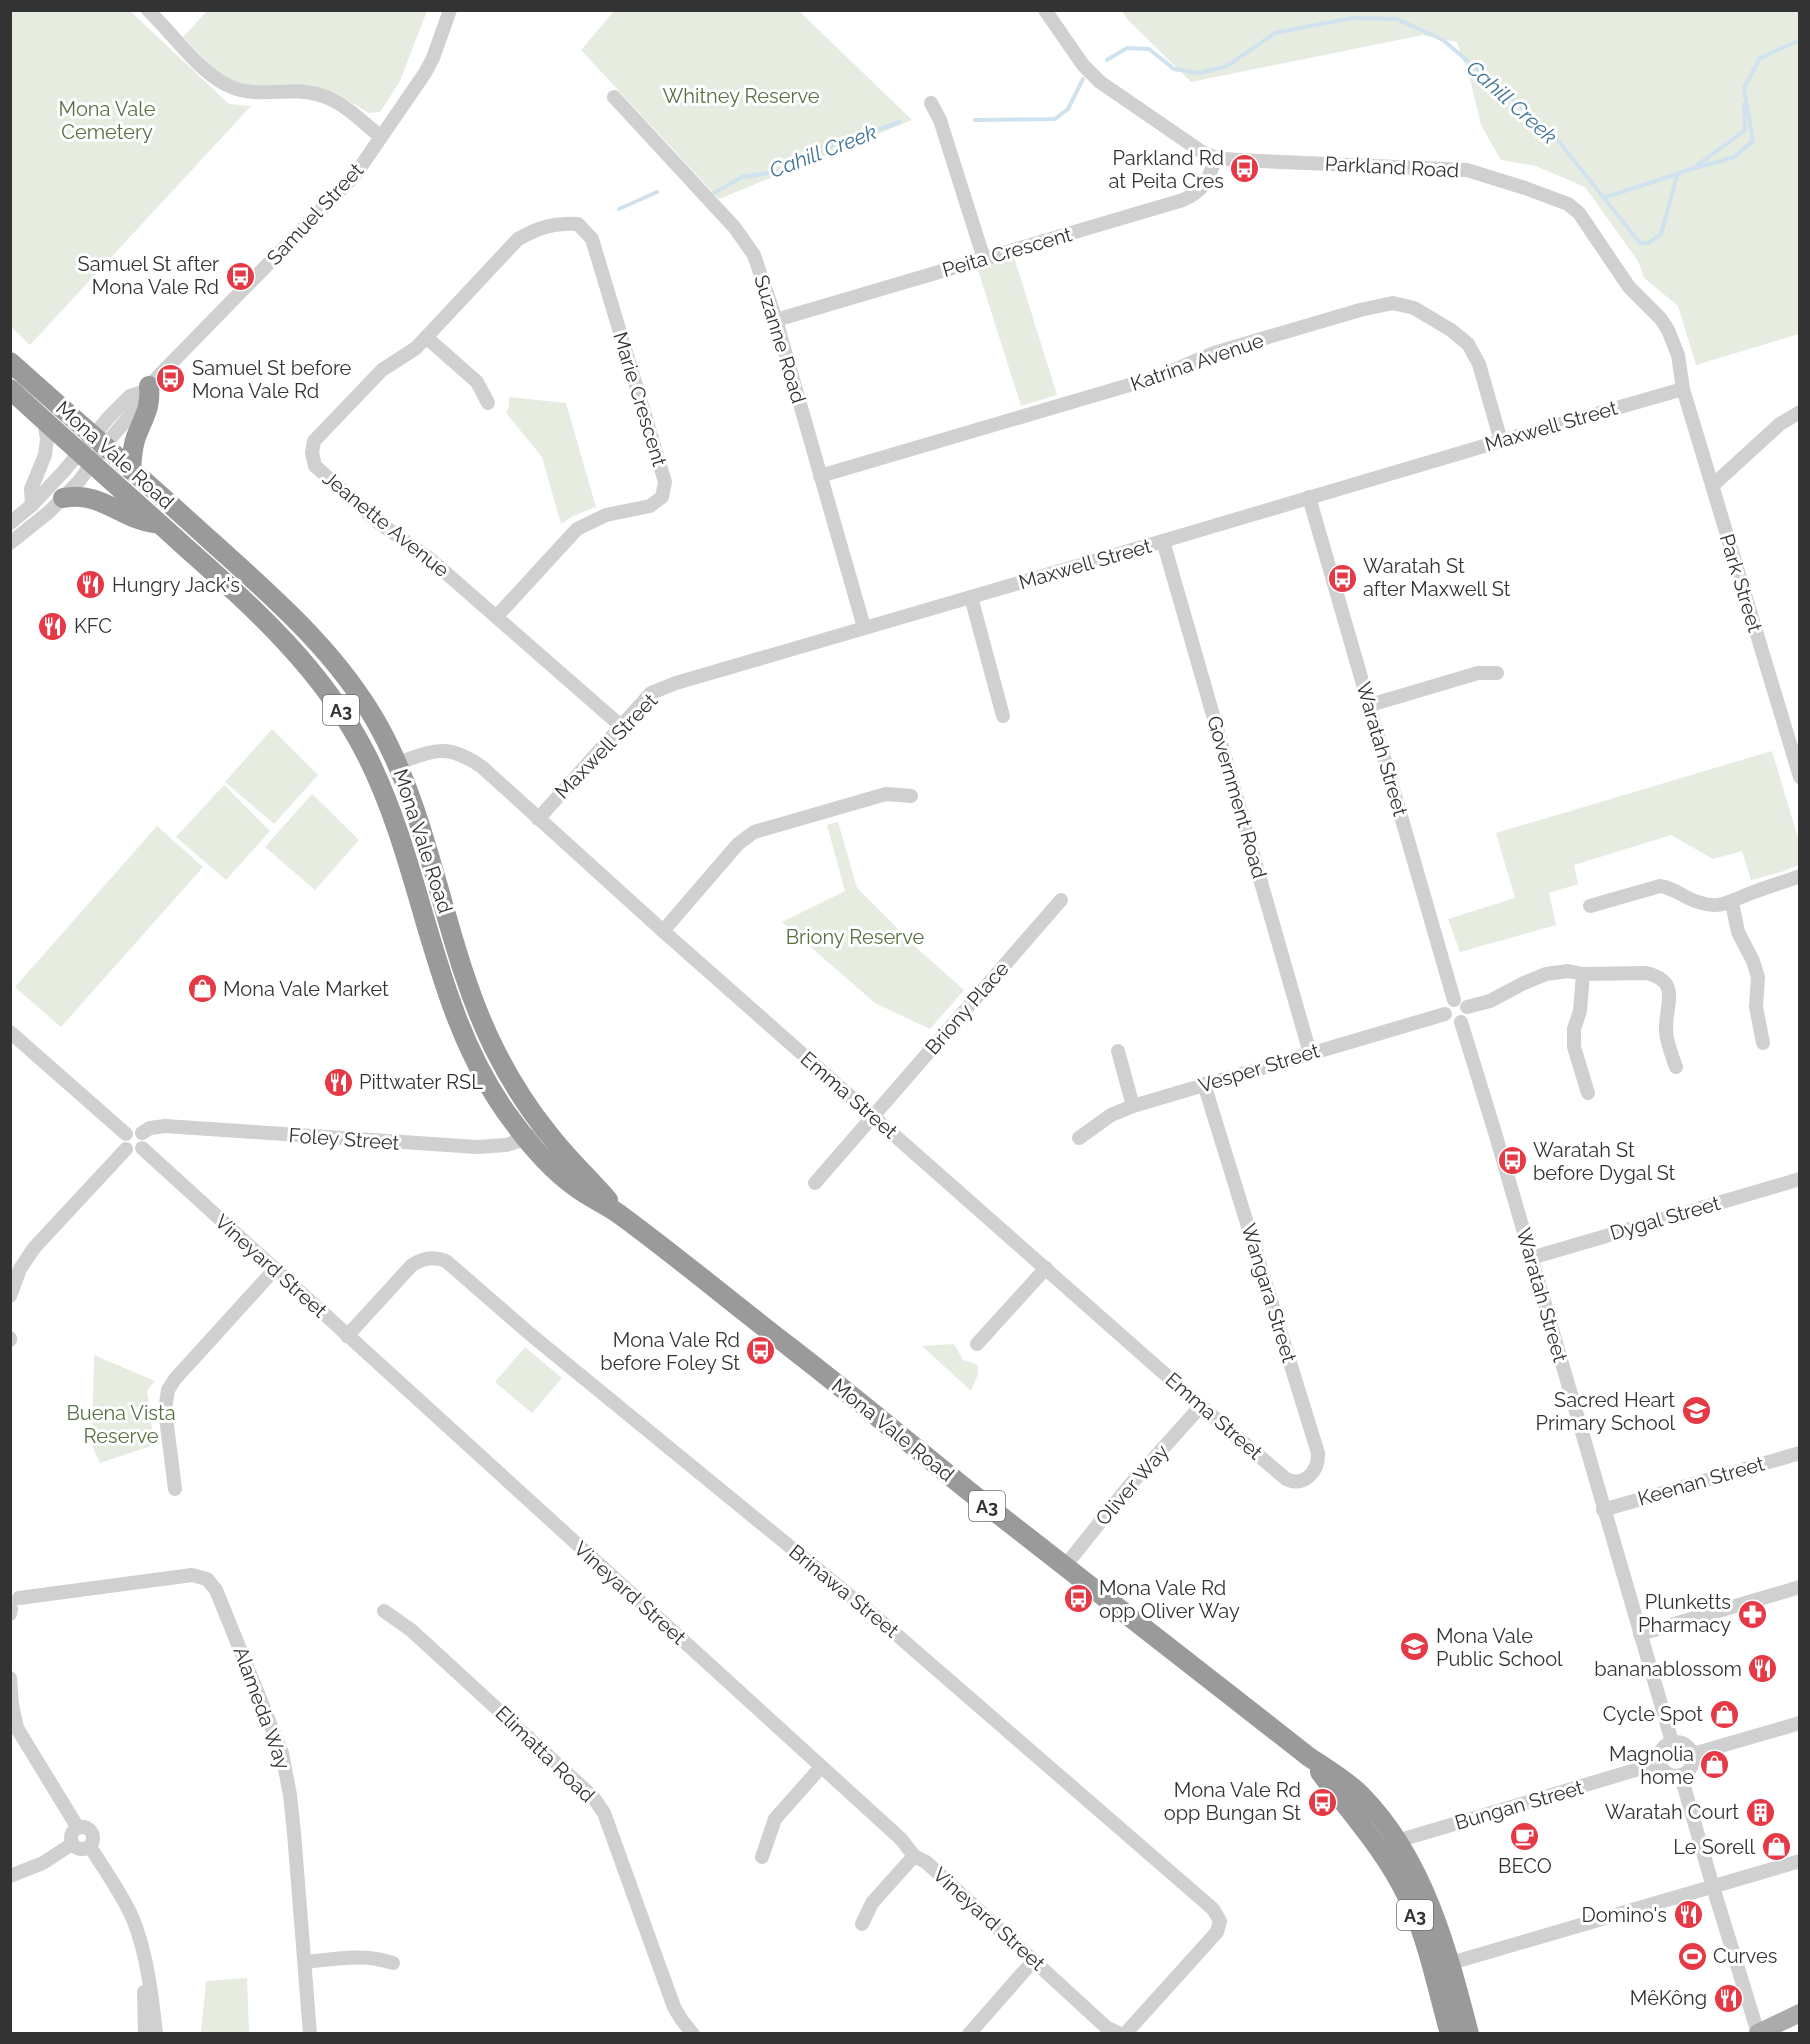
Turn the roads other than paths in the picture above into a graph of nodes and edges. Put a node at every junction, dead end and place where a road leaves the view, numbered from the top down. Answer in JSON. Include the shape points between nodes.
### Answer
{"nodes":[{"id":1,"x":148,"y":10,"type":"edge"},
{"id":2,"x":450,"y":10,"type":"edge"},
{"id":3,"x":1045,"y":10,"type":"edge"},
{"id":4,"x":614,"y":97,"type":"dead end"},
{"id":5,"x":931,"y":103,"type":"dead end"},
{"id":6,"x":381,"y":137,"type":"junction"},
{"id":7,"x":1216,"y":158,"type":"junction"},
{"id":8,"x":592,"y":239,"type":"joint"},
{"id":9,"x":984,"y":259,"type":"junction"},
{"id":10,"x":776,"y":320,"type":"junction"},
{"id":11,"x":426,"y":337,"type":"junction"},
{"id":12,"x":10,"y":362,"type":"edge"},
{"id":13,"x":10,"y":389,"type":"edge"},
{"id":14,"x":146,"y":389,"type":"junction"},
{"id":15,"x":1683,"y":389,"type":"junction"},
{"id":16,"x":488,"y":403,"type":"dead end"},
{"id":17,"x":1800,"y":412,"type":"edge"},
{"id":18,"x":44,"y":420,"type":"junction"},
{"id":19,"x":98,"y":441,"type":"junction"},
{"id":20,"x":1501,"y":441,"type":"junction"},
{"id":21,"x":86,"y":458,"type":"junction"},
{"id":22,"x":131,"y":470,"type":"junction"},
{"id":23,"x":820,"y":476,"type":"junction"},
{"id":24,"x":1712,"y":486,"type":"junction"},
{"id":25,"x":63,"y":498,"type":"junction"},
{"id":26,"x":1309,"y":498,"type":"junction"},
{"id":27,"x":32,"y":505,"type":"junction"},
{"id":28,"x":10,"y":523,"type":"edge"},
{"id":29,"x":160,"y":524,"type":"junction"},
{"id":30,"x":1163,"y":541,"type":"junction"},
{"id":31,"x":10,"y":543,"type":"edge"},
{"id":32,"x":971,"y":597,"type":"junction"},
{"id":33,"x":497,"y":616,"type":"junction"},
{"id":34,"x":864,"y":627,"type":"junction"},
{"id":35,"x":1497,"y":673,"type":"dead end"},
{"id":36,"x":336,"y":703,"type":"junction"},
{"id":37,"x":1370,"y":705,"type":"junction"},
{"id":38,"x":1003,"y":716,"type":"dead end"},
{"id":39,"x":621,"y":726,"type":"junction"},
{"id":40,"x":398,"y":762,"type":"junction"},
{"id":41,"x":1800,"y":777,"type":"edge"},
{"id":42,"x":911,"y":796,"type":"dead end"},
{"id":43,"x":389,"y":806,"type":"junction"},
{"id":44,"x":538,"y":819,"type":"junction"},
{"id":45,"x":1800,"y":876,"type":"edge"},
{"id":46,"x":1061,"y":900,"type":"dead end"},
{"id":47,"x":1732,"y":903,"type":"junction"},
{"id":48,"x":1590,"y":906,"type":"dead end"},
{"id":49,"x":663,"y":931,"type":"junction"},
{"id":50,"x":1583,"y":974,"type":"junction"},
{"id":51,"x":1461,"y":1003,"type":"junction"},
{"id":52,"x":1445,"y":1014,"type":"junction"},
{"id":53,"x":1461,"y":1022,"type":"junction"},
{"id":54,"x":10,"y":1032,"type":"edge"},
{"id":55,"x":1763,"y":1042,"type":"dead end"},
{"id":56,"x":1118,"y":1051,"type":"dead end"},
{"id":57,"x":1310,"y":1053,"type":"junction"},
{"id":58,"x":1676,"y":1067,"type":"dead end"},
{"id":59,"x":1204,"y":1084,"type":"junction"},
{"id":60,"x":1588,"y":1094,"type":"dead end"},
{"id":61,"x":1133,"y":1106,"type":"junction"},
{"id":62,"x":873,"y":1115,"type":"junction"},
{"id":63,"x":547,"y":1132,"type":"junction"},
{"id":64,"x":142,"y":1133,"type":"junction"},
{"id":65,"x":126,"y":1134,"type":"junction"},
{"id":66,"x":1079,"y":1138,"type":"dead end"},
{"id":67,"x":527,"y":1139,"type":"junction"},
{"id":68,"x":142,"y":1148,"type":"junction"},
{"id":69,"x":126,"y":1149,"type":"junction"},
{"id":70,"x":1800,"y":1179,"type":"edge"},
{"id":71,"x":815,"y":1183,"type":"dead end"},
{"id":72,"x":620,"y":1214,"type":"junction"},
{"id":73,"x":1531,"y":1258,"type":"junction"},
{"id":74,"x":1046,"y":1268,"type":"junction"},
{"id":75,"x":275,"y":1269,"type":"junction"},
{"id":76,"x":10,"y":1296,"type":"edge"},
{"id":77,"x":347,"y":1336,"type":"junction"},
{"id":78,"x":977,"y":1344,"type":"dead end"},
{"id":79,"x":1202,"y":1406,"type":"junction"},
{"id":80,"x":1800,"y":1453,"type":"edge"},
{"id":81,"x":1286,"y":1479,"type":"joint"},
{"id":82,"x":175,"y":1489,"type":"dead end"},
{"id":83,"x":1603,"y":1510,"type":"junction"},
{"id":84,"x":1065,"y":1566,"type":"junction"},
{"id":85,"x":1800,"y":1587,"type":"edge"},
{"id":86,"x":13,"y":1599,"type":"edge"},
{"id":87,"x":384,"y":1611,"type":"dead end"},
{"id":88,"x":10,"y":1614,"type":"edge"},
{"id":89,"x":1640,"y":1634,"type":"junction"},
{"id":90,"x":10,"y":1678,"type":"edge"},
{"id":91,"x":1800,"y":1723,"type":"edge"},
{"id":92,"x":1672,"y":1742,"type":"junction"},
{"id":93,"x":1693,"y":1754,"type":"junction"},
{"id":94,"x":1659,"y":1763,"type":"junction"},
{"id":95,"x":821,"y":1767,"type":"junction"},
{"id":96,"x":1681,"y":1776,"type":"junction"},
{"id":97,"x":78,"y":1828,"type":"junction"},
{"id":98,"x":72,"y":1844,"type":"junction"},
{"id":99,"x":1389,"y":1846,"type":"junction"},
{"id":100,"x":90,"y":1847,"type":"junction"},
{"id":101,"x":914,"y":1856,"type":"junction"},
{"id":102,"x":762,"y":1857,"type":"dead end"},
{"id":103,"x":1800,"y":1861,"type":"edge"},
{"id":104,"x":10,"y":1876,"type":"edge"},
{"id":105,"x":1713,"y":1887,"type":"junction"},
{"id":106,"x":862,"y":1924,"type":"dead end"},
{"id":107,"x":1034,"y":1960,"type":"junction"},
{"id":108,"x":305,"y":1962,"type":"junction"},
{"id":109,"x":393,"y":1963,"type":"dead end"},
{"id":110,"x":1451,"y":1964,"type":"junction"},
{"id":111,"x":145,"y":1965,"type":"junction"},
{"id":112,"x":1800,"y":2013,"type":"edge"},
{"id":113,"x":1800,"y":2024,"type":"edge"},
{"id":114,"x":1758,"y":2033,"type":"edge"},
{"id":115,"x":145,"y":2034,"type":"edge"},
{"id":116,"x":156,"y":2034,"type":"edge"},
{"id":117,"x":310,"y":2034,"type":"edge"},
{"id":118,"x":693,"y":2034,"type":"edge"},
{"id":119,"x":969,"y":2034,"type":"edge"},
{"id":120,"x":1120,"y":2034,"type":"edge"},
{"id":121,"x":1125,"y":2034,"type":"edge"},
{"id":122,"x":1450,"y":2034,"type":"edge"},
{"id":123,"x":1469,"y":2034,"type":"edge"}],
"edges":[{"from":1,"to":6,"type":"street","via":[[225,85],[256,93],[320,94],[350,111]]},
{"from":2,"to":6,"type":"street","name":"Samuel Street","via":[[425,73]]},
{"from":3,"to":7,"type":"street","name":"Parkland Road","via":[[1083,65],[1100,82]]},
{"from":4,"to":10,"type":"street","name":"Suzanne Road","via":[[735,228],[753,255]]},
{"from":5,"to":9,"type":"street","via":[[940,120]]},
{"from":6,"to":14,"type":"street","name":"Samuel Street","via":[[354,175]]},
{"from":7,"to":9,"type":"street","name":"Peita Crescent","via":[[1206,183],[1183,201]]},
{"from":7,"to":15,"type":"street","name":"Parkland Road","via":[[1467,170],[1568,204],[1579,213],[1629,287],[1668,330],[1678,355]]},
{"from":8,"to":11,"type":"street","name":"Jeanette Avenue","via":[[578,224],[557,223],[518,239]]},
{"from":8,"to":33,"type":"street","name":"Marie Crescent","via":[[664,482],[662,497],[650,506],[606,515],[577,530]]},
{"from":9,"to":10,"type":"street","name":"Peita Crescent"},
{"from":10,"to":23,"type":"street","name":"Suzanne Road"},
{"from":11,"to":16,"type":"street","via":[[477,382]]},
{"from":11,"to":33,"type":"street","name":"Jeanette Avenue","via":[[382,370],[314,441],[315,466],[378,522],[430,559]]},
{"from":12,"to":19,"type":"highway","name":"Mona Vale Road","number":"A3"},
{"from":13,"to":18,"type":"highway","name":"Mona Vale Road","number":"A3"},
{"from":14,"to":19,"type":"street","name":"Samuel Street","via":[[139,405]]},
{"from":14,"to":22,"type":"highway","via":[[150,402],[134,446]]},
{"from":15,"to":20,"type":"street","name":"Maxwell Street"},
{"from":15,"to":24,"type":"street","name":"Park Street"},
{"from":17,"to":24,"type":"street","via":[[1780,424]]},
{"from":18,"to":21,"type":"highway","name":"Mona Vale Road","number":"A3"},
{"from":18,"to":27,"type":"street","via":[[45,455],[31,489]]},
{"from":19,"to":21,"type":"street","name":"Samuel Street"},
{"from":19,"to":22,"type":"highway","name":"Mona Vale Road","number":"A3"},
{"from":20,"to":23,"type":"street","name":"Katrina Avenue","via":[[1479,364],[1468,344],[1414,308],[1393,303],[1225,350],[1160,376]]},
{"from":20,"to":26,"type":"street","name":"Maxwell Street"},
{"from":21,"to":25,"type":"street","via":[[80,480]]},
{"from":21,"to":27,"type":"street"},
{"from":21,"to":29,"type":"highway","name":"Mona Vale Road","number":"A3"},
{"from":22,"to":40,"type":"highway","name":"Mona Vale Road","number":"A3","via":[[246,572],[324,649],[357,692]]},
{"from":23,"to":34,"type":"street","name":"Suzanne Road"},
{"from":24,"to":41,"type":"street","name":"Park Street"},
{"from":25,"to":29,"type":"highway","via":[[92,498],[143,522]]},
{"from":25,"to":31,"type":"street"},
{"from":26,"to":30,"type":"street","name":"Maxwell Street"},
{"from":26,"to":37,"type":"street","name":"Waratah Street"},
{"from":27,"to":28,"type":"street"},
{"from":29,"to":36,"type":"highway","name":"Mona Vale Road","number":"A3","via":[[273,627]]},
{"from":30,"to":32,"type":"street","name":"Maxwell Street"},
{"from":30,"to":57,"type":"street","name":"Government Road"},
{"from":32,"to":34,"type":"street","name":"Maxwell Street"},
{"from":32,"to":38,"type":"street"},
{"from":33,"to":39,"type":"street","name":"Jeanette Avenue"},
{"from":34,"to":39,"type":"street","name":"Maxwell Street","via":[[651,693]]},
{"from":35,"to":37,"type":"street","via":[[1478,673]]},
{"from":36,"to":40,"type":"highway","via":[[358,721],[384,757]]},
{"from":36,"to":43,"type":"highway","name":"Mona Vale Road","number":"A3","via":[[366,754]]},
{"from":37,"to":51,"type":"street","name":"Waratah Street"},
{"from":39,"to":44,"type":"street","name":"Maxwell Street"},
{"from":40,"to":43,"type":"highway","via":[[391,771]]},
{"from":40,"to":44,"type":"street","name":"Emma Street","via":[[434,751],[464,755]]},
{"from":40,"to":63,"type":"highway","name":"Mona Vale Road","number":"A3","via":[[468,984],[494,1047]]},
{"from":42,"to":49,"type":"street","via":[[886,794],[754,832],[738,844]]},
{"from":43,"to":67,"type":"highway","name":"Mona Vale Road","number":"A3","via":[[461,1028],[484,1077]]},
{"from":44,"to":49,"type":"street","name":"Emma Street"},
{"from":45,"to":47,"type":"street"},
{"from":46,"to":62,"type":"street","name":"Briony Place"},
{"from":47,"to":48,"type":"street","via":[[1699,903],[1660,886]]},
{"from":47,"to":55,"type":"street","via":[[1738,932],[1758,976],[1756,1007]]},
{"from":49,"to":62,"type":"street","name":"Emma Street"},
{"from":50,"to":51,"type":"street","via":[[1546,974],[1490,1001]]},
{"from":50,"to":58,"type":"street","via":[[1646,974],[1663,980],[1670,1002],[1666,1033]]},
{"from":50,"to":60,"type":"street","via":[[1574,1047]]},
{"from":51,"to":52,"type":"street","via":[[1448,1004]]},
{"from":51,"to":53,"type":"street","via":[[1466,1017]]},
{"from":52,"to":53,"type":"street","via":[[1453,1022]]},
{"from":52,"to":57,"type":"street","name":"Vesper Street"},
{"from":53,"to":73,"type":"street","name":"Waratah Street"},
{"from":54,"to":65,"type":"street"},
{"from":56,"to":61,"type":"street"},
{"from":57,"to":59,"type":"street","name":"Vesper Street"},
{"from":59,"to":61,"type":"street","name":"Vesper Street"},
{"from":59,"to":81,"type":"street","name":"Wangara Street","via":[[1318,1454],[1317,1468],[1306,1479]]},
{"from":61,"to":66,"type":"street","name":"Vesper Street","via":[[1111,1115]]},
{"from":62,"to":71,"type":"street","name":"Briony Place"},
{"from":62,"to":74,"type":"street","name":"Emma Street"},
{"from":63,"to":67,"type":"street","name":"Foley Street"},
{"from":63,"to":72,"type":"highway","name":"Mona Vale Road","number":"A3"},
{"from":64,"to":65,"type":"street","via":[[134,1130]]},
{"from":64,"to":67,"type":"street","name":"Foley Street","via":[[165,1126],[477,1147]]},
{"from":64,"to":68,"type":"street"},
{"from":65,"to":69,"type":"street"},
{"from":67,"to":72,"type":"highway","name":"Mona Vale Road","number":"A3","via":[[575,1187]]},
{"from":68,"to":69,"type":"street","via":[[134,1152]]},
{"from":68,"to":75,"type":"street","name":"Vineyard Street"},
{"from":69,"to":76,"type":"street","via":[[34,1248],[20,1269]]},
{"from":70,"to":73,"type":"street","name":"Dygal Street"},
{"from":72,"to":84,"type":"highway","name":"Mona Vale Road","number":"A3"},
{"from":73,"to":83,"type":"street","name":"Waratah Street"},
{"from":74,"to":78,"type":"street"},
{"from":74,"to":79,"type":"street","name":"Emma Street"},
{"from":75,"to":77,"type":"street","name":"Vineyard Street"},
{"from":75,"to":82,"type":"street","via":[[171,1385],[165,1410]]},
{"from":77,"to":95,"type":"street","name":"Vineyard Street"},
{"from":77,"to":121,"type":"street","name":"Brinawa Street","via":[[412,1265],[423,1259],[446,1261],[882,1622],[1213,1909],[1220,1921],[1216,1932]]},
{"from":79,"to":81,"type":"street","name":"Emma Street"},
{"from":79,"to":84,"type":"street","name":"Oliver Way","via":[[1129,1486]]},
{"from":80,"to":83,"type":"street","name":"Keenan Street"},
{"from":83,"to":89,"type":"street","name":"Waratah Street"},
{"from":84,"to":99,"type":"highway","name":"Mona Vale Road","number":"A3","via":[[1309,1757]]},
{"from":85,"to":89,"type":"street"},
{"from":86,"to":88,"type":"street"},
{"from":86,"to":108,"type":"street","name":"Alameda Way","via":[[184,1576],[207,1579],[227,1616],[282,1753],[291,1805]]},
{"from":87,"to":118,"type":"street","name":"Elimatta Road","via":[[439,1654],[593,1797],[604,1814],[674,2007]]},
{"from":89,"to":92,"type":"street","name":"Waratah Street"},
{"from":90,"to":97,"type":"street","via":[[17,1728]]},
{"from":91,"to":93,"type":"street"},
{"from":92,"to":93,"type":"street","via":[[1683,1742]]},
{"from":92,"to":94,"type":"street","via":[[1662,1748]]},
{"from":93,"to":96,"type":"street","via":[[1690,1770]]},
{"from":94,"to":96,"type":"street","via":[[1665,1772]]},
{"from":94,"to":99,"type":"street","name":"Bungan Street"},
{"from":95,"to":101,"type":"street","name":"Vineyard Street","via":[[901,1839]]},
{"from":95,"to":102,"type":"street","via":[[775,1820]]},
{"from":96,"to":105,"type":"street"},
{"from":97,"to":98,"type":"street","via":[[72,1833]]},
{"from":97,"to":100,"type":"street","via":[[85,1827],[93,1834]]},
{"from":98,"to":100,"type":"street","via":[[81,1850]]},
{"from":98,"to":104,"type":"street","via":[[43,1863]]},
{"from":99,"to":110,"type":"highway","name":"Mona Vale Road","number":"A3","via":[[1428,1897]]},
{"from":99,"to":122,"type":"highway","name":"Mona Vale Road","number":"A3","via":[[1416,1917]]},
{"from":100,"to":111,"type":"street","via":[[128,1909]]},
{"from":101,"to":106,"type":"street","via":[[872,1903]]},
{"from":101,"to":107,"type":"street","name":"Vineyard Street","via":[[926,1862]]},
{"from":103,"to":105,"type":"street"},
{"from":105,"to":110,"type":"street"},
{"from":105,"to":114,"type":"street"},
{"from":107,"to":119,"type":"street"},
{"from":107,"to":120,"type":"street","name":"Vineyard Street","via":[[1106,2027]]},
{"from":108,"to":109,"type":"street","via":[[362,1957]]},
{"from":108,"to":117,"type":"street","name":"Alameda Way"},
{"from":110,"to":123,"type":"highway","name":"Mona Vale Road","number":"A3"},
{"from":111,"to":115,"type":"street"},
{"from":111,"to":116,"type":"street"},
{"from":112,"to":114,"type":"main road"},
{"from":113,"to":114,"type":"main road"}]}
